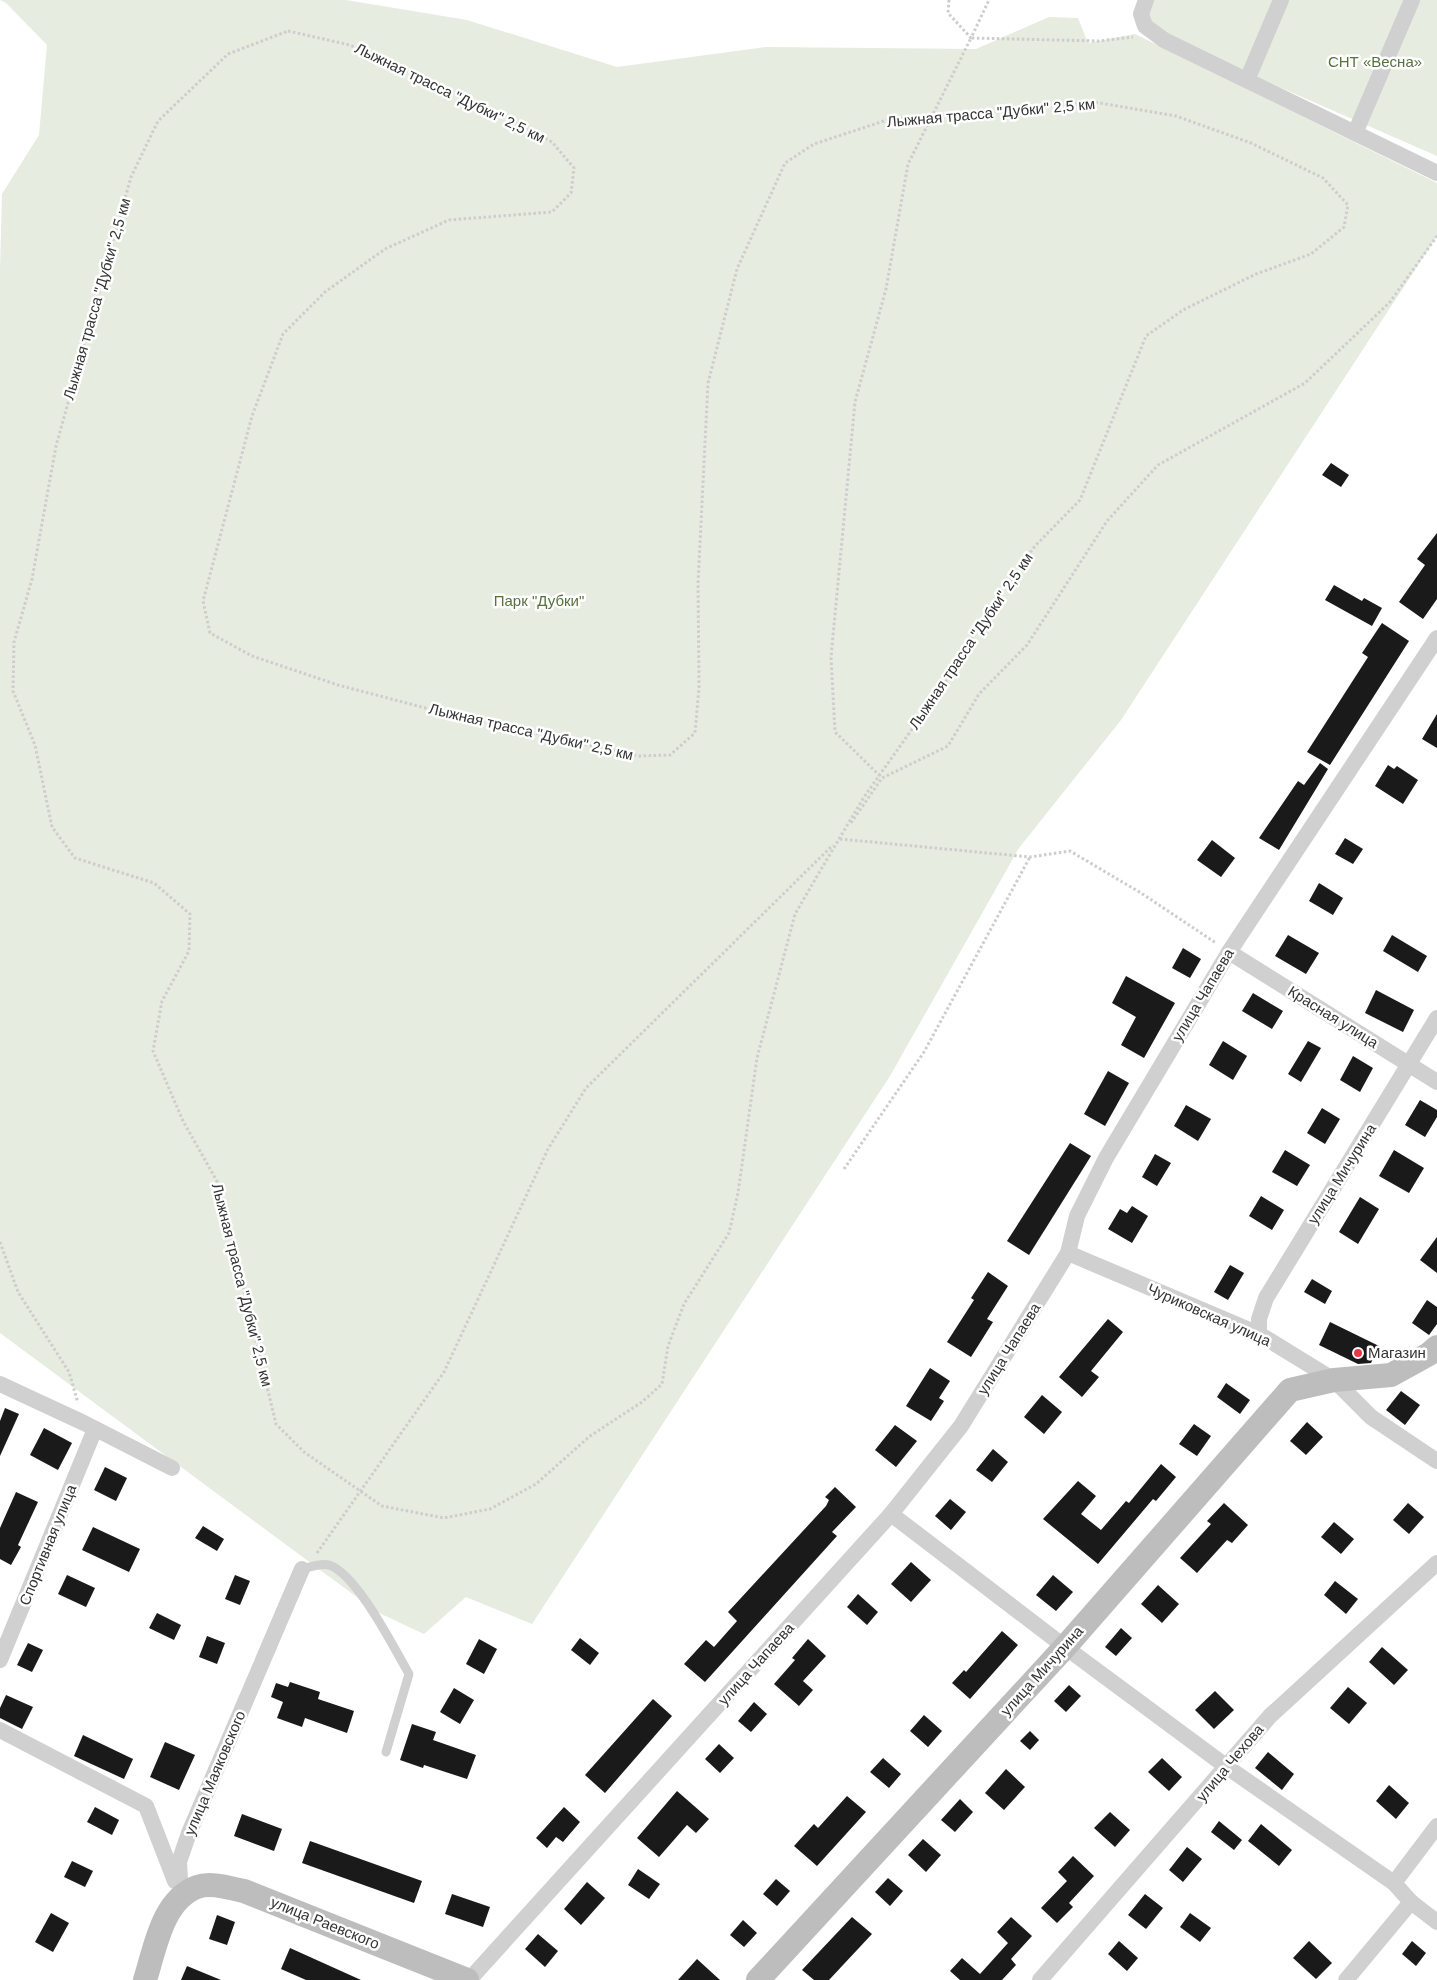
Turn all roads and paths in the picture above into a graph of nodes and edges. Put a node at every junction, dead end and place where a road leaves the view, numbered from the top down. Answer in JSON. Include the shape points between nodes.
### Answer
{"nodes":[{"id":1,"x":949,"y":0,"type":"edge"},
{"id":2,"x":989,"y":0,"type":"edge"},
{"id":3,"x":1146,"y":0,"type":"edge"},
{"id":4,"x":1281,"y":0,"type":"edge"},
{"id":5,"x":1412,"y":0,"type":"edge"},
{"id":6,"x":1136,"y":36,"type":"dead end"},
{"id":7,"x":971,"y":38,"type":"junction"},
{"id":8,"x":1247,"y":80,"type":"junction"},
{"id":9,"x":934,"y":115,"type":"junction"},
{"id":10,"x":1355,"y":133,"type":"junction"},
{"id":11,"x":1437,"y":173,"type":"edge"},
{"id":12,"x":1437,"y":236,"type":"edge"},
{"id":13,"x":1437,"y":638,"type":"edge"},
{"id":14,"x":881,"y":777,"type":"junction"},
{"id":15,"x":839,"y":840,"type":"junction"},
{"id":16,"x":1030,"y":857,"type":"junction"},
{"id":17,"x":1229,"y":952,"type":"junction"},
{"id":18,"x":1437,"y":1018,"type":"edge"},
{"id":19,"x":1409,"y":1065,"type":"junction"},
{"id":20,"x":1437,"y":1082,"type":"edge"},
{"id":21,"x":844,"y":1169,"type":"dead end"},
{"id":22,"x":0,"y":1242,"type":"edge"},
{"id":23,"x":1068,"y":1253,"type":"junction"},
{"id":24,"x":1259,"y":1334,"type":"junction"},
{"id":25,"x":1437,"y":1347,"type":"edge"},
{"id":26,"x":1334,"y":1380,"type":"junction"},
{"id":27,"x":0,"y":1384,"type":"edge"},
{"id":28,"x":90,"y":1426,"type":"junction"},
{"id":29,"x":1437,"y":1461,"type":"edge"},
{"id":30,"x":172,"y":1468,"type":"dead end"},
{"id":31,"x":361,"y":1492,"type":"junction"},
{"id":32,"x":891,"y":1514,"type":"junction"},
{"id":33,"x":1437,"y":1563,"type":"edge"},
{"id":34,"x":302,"y":1568,"type":"junction"},
{"id":35,"x":1065,"y":1647,"type":"junction"},
{"id":36,"x":0,"y":1660,"type":"edge"},
{"id":37,"x":0,"y":1730,"type":"edge"},
{"id":38,"x":386,"y":1752,"type":"dead end"},
{"id":39,"x":1227,"y":1767,"type":"junction"},
{"id":40,"x":1437,"y":1826,"type":"edge"},
{"id":41,"x":1394,"y":1882,"type":"junction"},
{"id":42,"x":181,"y":1896,"type":"junction"},
{"id":43,"x":1411,"y":1902,"type":"junction"},
{"id":44,"x":1437,"y":1922,"type":"edge"},
{"id":45,"x":145,"y":1980,"type":"edge"},
{"id":46,"x":468,"y":1980,"type":"edge"},
{"id":47,"x":758,"y":1980,"type":"edge"},
{"id":48,"x":1040,"y":1980,"type":"edge"},
{"id":49,"x":1346,"y":1980,"type":"edge"}],
"edges":[{"from":1,"to":7,"type":"path","via":[[948,13]]},
{"from":2,"to":7,"type":"path"},
{"from":3,"to":8,"type":"street","via":[[1140,14],[1146,26],[1164,40]]},
{"from":4,"to":8,"type":"street"},
{"from":5,"to":10,"type":"street"},
{"from":6,"to":7,"type":"path","via":[[1099,41]]},
{"from":7,"to":9,"type":"path"},
{"from":8,"to":10,"type":"street"},
{"from":9,"to":14,"type":"path","via":[[908,164],[886,289],[855,402],[831,657],[835,732]]},
{"from":9,"to":14,"type":"path","name":"Лыжная трасса \"Дубки\" 2,5 км","via":[[1094,102],[1176,116],[1251,143],[1323,178],[1348,205],[1344,227],[1311,254],[1256,274],[1183,310],[1146,336],[1080,500],[1035,546],[1001,592],[949,677]]},
{"from":9,"to":31,"type":"path","name":"Лыжная трасса \"Дубки\" 2,5 км","via":[[890,119],[814,144],[786,164],[737,269],[708,383],[698,583],[699,687],[695,733],[670,755],[640,756],[338,685],[252,656],[210,633],[203,601],[252,416],[283,334],[325,292],[385,249],[449,220],[552,212],[572,193],[574,168],[552,142],[494,111],[350,45],[288,31],[228,54],[158,122],[131,177],[56,446],[32,579],[14,642],[13,691],[35,745],[52,827],[75,858],[154,883],[190,914],[189,951],[162,1002],[153,1051],[183,1121],[218,1183],[276,1424],[304,1452]]},
{"from":10,"to":11,"type":"street"},
{"from":12,"to":14,"type":"path","via":[[1390,302],[1305,383],[1158,465],[1107,521],[1026,645],[978,694],[948,746]]},
{"from":13,"to":17,"type":"street","name":"улица Чапаева"},
{"from":14,"to":15,"type":"path"},
{"from":15,"to":16,"type":"path"},
{"from":15,"to":31,"type":"path","via":[[586,1088],[548,1149],[444,1372]]},
{"from":15,"to":31,"type":"path","name":"Лыжная трасса \"Дубки\" 2,5 км","via":[[795,914],[757,1058],[738,1193],[729,1233],[684,1304],[668,1346],[662,1384],[642,1402],[590,1436],[536,1484],[490,1509],[444,1518],[382,1506]]},
{"from":16,"to":17,"type":"path","via":[[1070,851],[1141,893]]},
{"from":16,"to":21,"type":"path","via":[[924,1052]]},
{"from":17,"to":19,"type":"street","name":"Красная улица"},
{"from":17,"to":23,"type":"street","name":"улица Чапаева","via":[[1106,1158],[1077,1216]]},
{"from":18,"to":19,"type":"street","name":"улица Мичурина"},
{"from":19,"to":20,"type":"street","name":"Красная улица"},
{"from":19,"to":24,"type":"street","name":"улица Мичурина","via":[[1266,1298],[1259,1319]]},
{"from":22,"to":28,"type":"path","via":[[18,1292],[69,1372]]},
{"from":23,"to":24,"type":"street","name":"Чуриковская улица"},
{"from":23,"to":32,"type":"street","name":"улица Чапаева","via":[[961,1426]]},
{"from":24,"to":26,"type":"street","name":"Чуриковская улица"},
{"from":25,"to":26,"type":"street","name":"улица Мичурина","via":[[1391,1375]]},
{"from":26,"to":29,"type":"street","name":"Чуриковская улица","via":[[1371,1417]]},
{"from":26,"to":35,"type":"street","name":"улица Мичурина","via":[[1290,1390]]},
{"from":27,"to":28,"type":"street"},
{"from":28,"to":30,"type":"street"},
{"from":28,"to":36,"type":"street","name":"Спортивная улица"},
{"from":31,"to":34,"type":"path","via":[[324,1546]]},
{"from":32,"to":35,"type":"street"},
{"from":32,"to":46,"type":"street","name":"улица Чапаева"},
{"from":33,"to":39,"type":"street","name":"улица Чехова","via":[[1270,1716]]},
{"from":34,"to":38,"type":"lane","via":[[327,1564],[341,1571],[376,1616],[409,1674]]},
{"from":34,"to":42,"type":"street","name":"улица Маяковского","via":[[189,1832],[179,1862]]},
{"from":35,"to":39,"type":"street"},
{"from":35,"to":47,"type":"street","name":"улица Мичурина"},
{"from":37,"to":42,"type":"street","via":[[146,1806]]},
{"from":39,"to":41,"type":"street"},
{"from":39,"to":48,"type":"street","name":"улица Чехова"},
{"from":40,"to":41,"type":"street"},
{"from":41,"to":43,"type":"street"},
{"from":42,"to":45,"type":"street","via":[[164,1920]]},
{"from":42,"to":46,"type":"street","name":"улица Раевского","via":[[205,1886],[244,1891]]},
{"from":43,"to":44,"type":"street"},
{"from":43,"to":49,"type":"street"}]}
